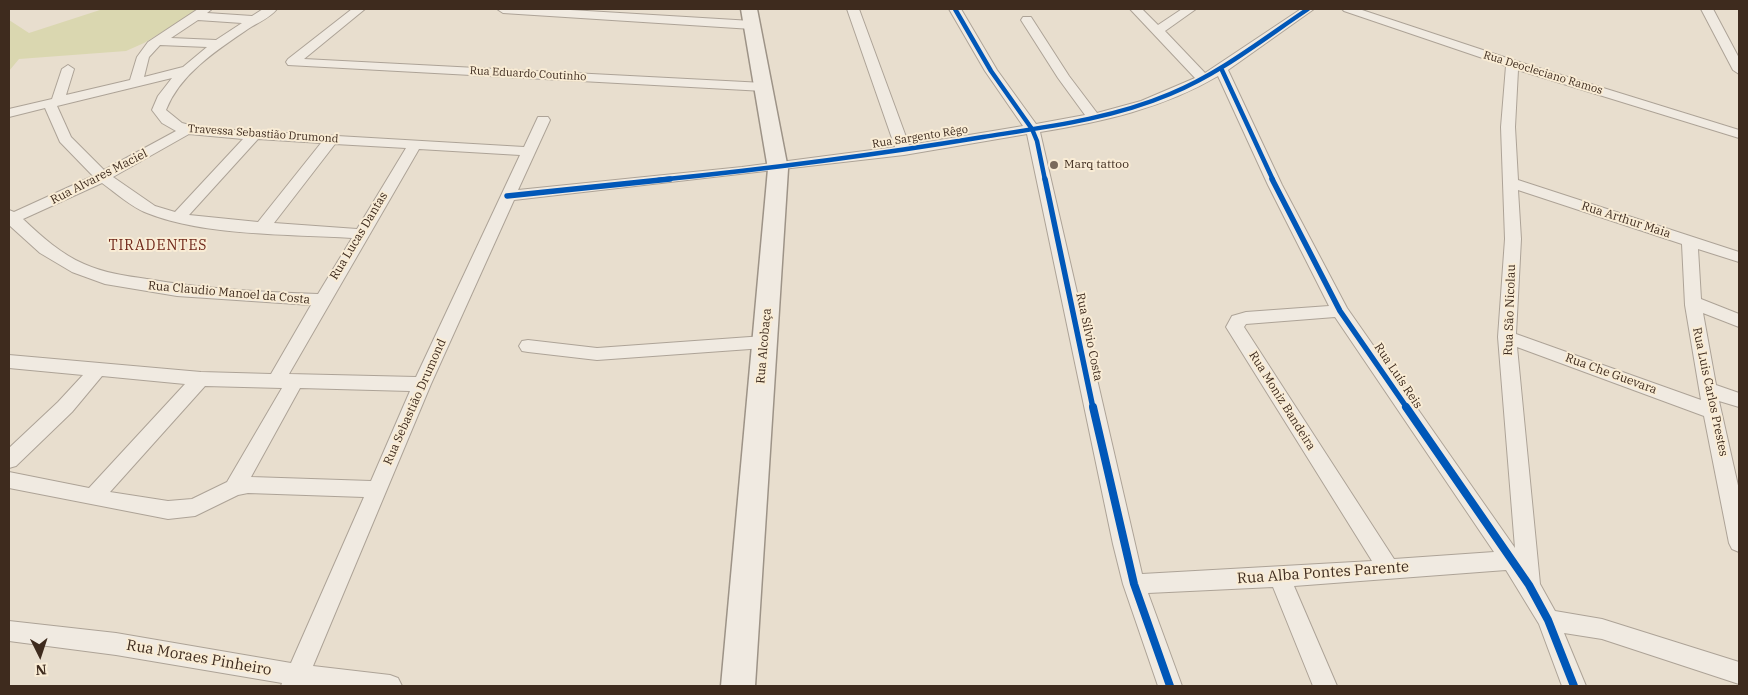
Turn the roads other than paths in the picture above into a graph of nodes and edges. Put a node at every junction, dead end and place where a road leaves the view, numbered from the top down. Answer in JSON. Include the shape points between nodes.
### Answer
{"nodes":[{"id":1,"x":206,"y":9,"type":"edge"},
{"id":2,"x":271,"y":9,"type":"edge"},
{"id":3,"x":359,"y":9,"type":"edge"},
{"id":4,"x":504,"y":9,"type":"edge"},
{"id":5,"x":853,"y":9,"type":"edge"},
{"id":6,"x":955,"y":9,"type":"edge"},
{"id":7,"x":1136,"y":9,"type":"edge"},
{"id":8,"x":1190,"y":9,"type":"edge"},
{"id":9,"x":1308,"y":9,"type":"edge"},
{"id":10,"x":1348,"y":9,"type":"edge"},
{"id":11,"x":1706,"y":9,"type":"edge"},
{"id":12,"x":194,"y":16,"type":"junction"},
{"id":13,"x":750,"y":17,"type":"edge"},
{"id":14,"x":254,"y":20,"type":"junction"},
{"id":15,"x":1027,"y":20,"type":"dead end"},
{"id":16,"x":1158,"y":31,"type":"junction"},
{"id":17,"x":156,"y":40,"type":"junction"},
{"id":18,"x":219,"y":44,"type":"junction"},
{"id":19,"x":1512,"y":64,"type":"junction"},
{"id":20,"x":1221,"y":68,"type":"junction"},
{"id":21,"x":68,"y":69,"type":"dead end"},
{"id":22,"x":188,"y":70,"type":"junction"},
{"id":23,"x":1739,"y":70,"type":"edge"},
{"id":24,"x":1204,"y":79,"type":"junction"},
{"id":25,"x":136,"y":82,"type":"junction"},
{"id":26,"x":764,"y":87,"type":"junction"},
{"id":27,"x":54,"y":102,"type":"junction"},
{"id":28,"x":9,"y":113,"type":"edge"},
{"id":29,"x":1094,"y":118,"type":"junction"},
{"id":30,"x":543,"y":120,"type":"dead end"},
{"id":31,"x":1032,"y":129,"type":"junction"},
{"id":32,"x":187,"y":130,"type":"junction"},
{"id":33,"x":1739,"y":134,"type":"edge"},
{"id":34,"x":254,"y":135,"type":"junction"},
{"id":35,"x":331,"y":140,"type":"junction"},
{"id":36,"x":414,"y":144,"type":"junction"},
{"id":37,"x":527,"y":151,"type":"junction"},
{"id":38,"x":904,"y":151,"type":"junction"},
{"id":39,"x":778,"y":169,"type":"junction"},
{"id":40,"x":103,"y":176,"type":"junction"},
{"id":41,"x":1511,"y":183,"type":"junction"},
{"id":42,"x":507,"y":196,"type":"junction"},
{"id":43,"x":10,"y":218,"type":"edge"},
{"id":44,"x":178,"y":218,"type":"junction"},
{"id":45,"x":262,"y":228,"type":"junction"},
{"id":46,"x":360,"y":234,"type":"junction"},
{"id":47,"x":1690,"y":240,"type":"junction"},
{"id":48,"x":1739,"y":257,"type":"edge"},
{"id":49,"x":321,"y":300,"type":"junction"},
{"id":50,"x":1693,"y":302,"type":"junction"},
{"id":51,"x":1340,"y":311,"type":"junction"},
{"id":52,"x":1739,"y":320,"type":"edge"},
{"id":53,"x":1508,"y":336,"type":"junction"},
{"id":54,"x":764,"y":342,"type":"junction"},
{"id":55,"x":528,"y":346,"type":"dead end"},
{"id":56,"x":9,"y":360,"type":"edge"},
{"id":57,"x":97,"y":370,"type":"junction"},
{"id":58,"x":201,"y":379,"type":"junction"},
{"id":59,"x":295,"y":381,"type":"junction"},
{"id":60,"x":275,"y":382,"type":"junction"},
{"id":61,"x":422,"y":384,"type":"junction"},
{"id":62,"x":1709,"y":390,"type":"junction"},
{"id":63,"x":1739,"y":400,"type":"edge"},
{"id":64,"x":1714,"y":412,"type":"junction"},
{"id":65,"x":9,"y":460,"type":"edge"},
{"id":66,"x":9,"y":480,"type":"edge"},
{"id":67,"x":1734,"y":480,"type":"edge"},
{"id":68,"x":234,"y":488,"type":"junction"},
{"id":69,"x":376,"y":489,"type":"junction"},
{"id":70,"x":93,"y":497,"type":"junction"},
{"id":71,"x":1739,"y":543,"type":"edge"},
{"id":72,"x":1511,"y":560,"type":"junction"},
{"id":73,"x":1388,"y":568,"type":"junction"},
{"id":74,"x":1280,"y":577,"type":"junction"},
{"id":75,"x":1134,"y":584,"type":"junction"},
{"id":76,"x":1529,"y":585,"type":"junction"},
{"id":77,"x":1548,"y":620,"type":"junction"},
{"id":78,"x":9,"y":631,"type":"edge"},
{"id":79,"x":1739,"y":673,"type":"edge"},
{"id":80,"x":296,"y":681,"type":"edge"},
{"id":81,"x":390,"y":686,"type":"edge"},
{"id":82,"x":738,"y":686,"type":"edge"},
{"id":83,"x":1170,"y":686,"type":"edge"},
{"id":84,"x":1325,"y":686,"type":"edge"},
{"id":85,"x":1574,"y":686,"type":"edge"}],
"edges":[{"from":1,"to":12,"type":"street"},
{"from":2,"to":14,"type":"street","name":"Travessa Sebastião Drumond"},
{"from":3,"to":26,"type":"street","name":"Rua Eduardo Coutinho","via":[[292,62]]},
{"from":4,"to":13,"type":"street"},
{"from":5,"to":38,"type":"street"},
{"from":6,"to":31,"type":"street","name":"Rua Sílvio Costa","via":[[991,71]]},
{"from":7,"to":16,"type":"street"},
{"from":8,"to":16,"type":"street"},
{"from":9,"to":20,"type":"street","name":"Rua Sargento Rêgo"},
{"from":10,"to":19,"type":"street","name":"Rua Deocleciano Ramos"},
{"from":11,"to":23,"type":"street"},
{"from":12,"to":14,"type":"street"},
{"from":12,"to":17,"type":"street"},
{"from":13,"to":26,"type":"main road","name":"Rua Alcobaça"},
{"from":14,"to":18,"type":"street","name":"Travessa Sebastião Drumond"},
{"from":15,"to":29,"type":"street"},
{"from":16,"to":24,"type":"street"},
{"from":17,"to":18,"type":"street"},
{"from":17,"to":25,"type":"street","via":[[143,57]]},
{"from":18,"to":22,"type":"street","name":"Travessa Sebastião Drumond"},
{"from":19,"to":33,"type":"street","name":"Rua Deocleciano Ramos"},
{"from":19,"to":41,"type":"street","name":"Rua São Nicolau","via":[[1508,127]]},
{"from":20,"to":24,"type":"street","name":"Rua Sargento Rêgo"},
{"from":20,"to":51,"type":"street","name":"Rua Luís Reis","via":[[1275,185]]},
{"from":21,"to":27,"type":"street"},
{"from":22,"to":25,"type":"street"},
{"from":22,"to":32,"type":"street","name":"Travessa Sebastião Drumond","via":[[167,92],[159,110],[165,119]]},
{"from":24,"to":29,"type":"street","name":"Rua Sargento Rêgo","via":[[1139,107]]},
{"from":25,"to":27,"type":"street"},
{"from":26,"to":39,"type":"main road","name":"Rua Alcobaça"},
{"from":27,"to":28,"type":"street"},
{"from":27,"to":40,"type":"street","via":[[65,139]]},
{"from":29,"to":31,"type":"street","name":"Rua Sargento Rêgo"},
{"from":30,"to":37,"type":"street","name":"Rua Sebastião Drumond"},
{"from":31,"to":38,"type":"street","name":"Rua Sargento Rêgo"},
{"from":31,"to":75,"type":"street","name":"Rua Sílvio Costa","via":[[1038,141],[1071,308]]},
{"from":32,"to":34,"type":"street","name":"Travessa Sebastião Drumond"},
{"from":32,"to":40,"type":"street","name":"Rua Alvares Maciel"},
{"from":34,"to":35,"type":"street","name":"Travessa Sebastião Drumond"},
{"from":34,"to":44,"type":"street"},
{"from":35,"to":36,"type":"street","name":"Travessa Sebastião Drumond"},
{"from":35,"to":45,"type":"street"},
{"from":36,"to":37,"type":"street","name":"Travessa Sebastião Drumond"},
{"from":36,"to":46,"type":"street","name":"Rua Lucas Dantas"},
{"from":37,"to":42,"type":"street","name":"Rua Sebastião Drumond"},
{"from":38,"to":39,"type":"street","name":"Rua Sargento Rêgo"},
{"from":39,"to":42,"type":"street","name":"Rua Sargento Rêgo"},
{"from":39,"to":54,"type":"main road","name":"Rua Alcobaça"},
{"from":40,"to":43,"type":"street","name":"Rua Alvares Maciel"},
{"from":40,"to":44,"type":"street","via":[[150,209]]},
{"from":41,"to":47,"type":"street","name":"Rua Arthur Maia"},
{"from":41,"to":53,"type":"street","name":"Rua São Nicolau","via":[[1513,240]]},
{"from":42,"to":61,"type":"street","name":"Rua Sebastião Drumond"},
{"from":43,"to":49,"type":"street","name":"Rua Claudio Manoel da Costa","via":[[46,249],[78,268],[105,278],[186,291]]},
{"from":44,"to":45,"type":"street"},
{"from":45,"to":46,"type":"street"},
{"from":46,"to":49,"type":"street","name":"Rua Lucas Dantas"},
{"from":47,"to":48,"type":"street","name":"Rua Arthur Maia"},
{"from":47,"to":50,"type":"street","name":"Rua Luis Carlos Prestes"},
{"from":49,"to":60,"type":"street","name":"Rua Lucas Dantas"},
{"from":50,"to":52,"type":"street"},
{"from":50,"to":62,"type":"street","name":"Rua Luis Carlos Prestes"},
{"from":51,"to":72,"type":"street","name":"Rua Luís Reis"},
{"from":51,"to":73,"type":"street","name":"Rua Moniz Bandeira","via":[[1246,318],[1238,320],[1236,327]]},
{"from":53,"to":64,"type":"street","name":"Rua Che Guevara"},
{"from":53,"to":76,"type":"street","name":"Rua São Nicolau"},
{"from":54,"to":55,"type":"street","via":[[597,354]]},
{"from":54,"to":82,"type":"main road","name":"Rua Alcobaça"},
{"from":56,"to":57,"type":"street"},
{"from":57,"to":58,"type":"street"},
{"from":57,"to":65,"type":"street","via":[[65,407]]},
{"from":58,"to":60,"type":"street"},
{"from":58,"to":70,"type":"street"},
{"from":59,"to":60,"type":"street"},
{"from":59,"to":61,"type":"street"},
{"from":59,"to":68,"type":"street"},
{"from":61,"to":69,"type":"street","name":"Rua Sebastião Drumond"},
{"from":62,"to":63,"type":"street"},
{"from":62,"to":64,"type":"street","name":"Rua Luis Carlos Prestes"},
{"from":64,"to":67,"type":"street","name":"Rua Luis Carlos Prestes"},
{"from":66,"to":70,"type":"street"},
{"from":67,"to":71,"type":"street","name":"Rua Luis Carlos Prestes"},
{"from":68,"to":69,"type":"street","via":[[279,485]]},
{"from":68,"to":70,"type":"street","via":[[196,507],[178,510]]},
{"from":69,"to":80,"type":"street","name":"Rua Sebastião Drumond"},
{"from":72,"to":73,"type":"street","name":"Rua Alba Pontes Parente"},
{"from":72,"to":76,"type":"street","name":"Rua Luís Reis"},
{"from":73,"to":74,"type":"street","name":"Rua Alba Pontes Parente"},
{"from":74,"to":75,"type":"street","name":"Rua Alba Pontes Parente"},
{"from":74,"to":84,"type":"street"},
{"from":75,"to":83,"type":"street","name":"Rua Sílvio Costa"},
{"from":76,"to":77,"type":"street","name":"Rua Luís Reis"},
{"from":77,"to":79,"type":"street","via":[[1602,629]]},
{"from":77,"to":85,"type":"street","name":"Rua Luís Reis"},
{"from":78,"to":80,"type":"street","name":"Rua Moraes Pinheiro","via":[[116,644]]},
{"from":80,"to":81,"type":"street","name":"Rua Moraes Pinheiro"}]}
